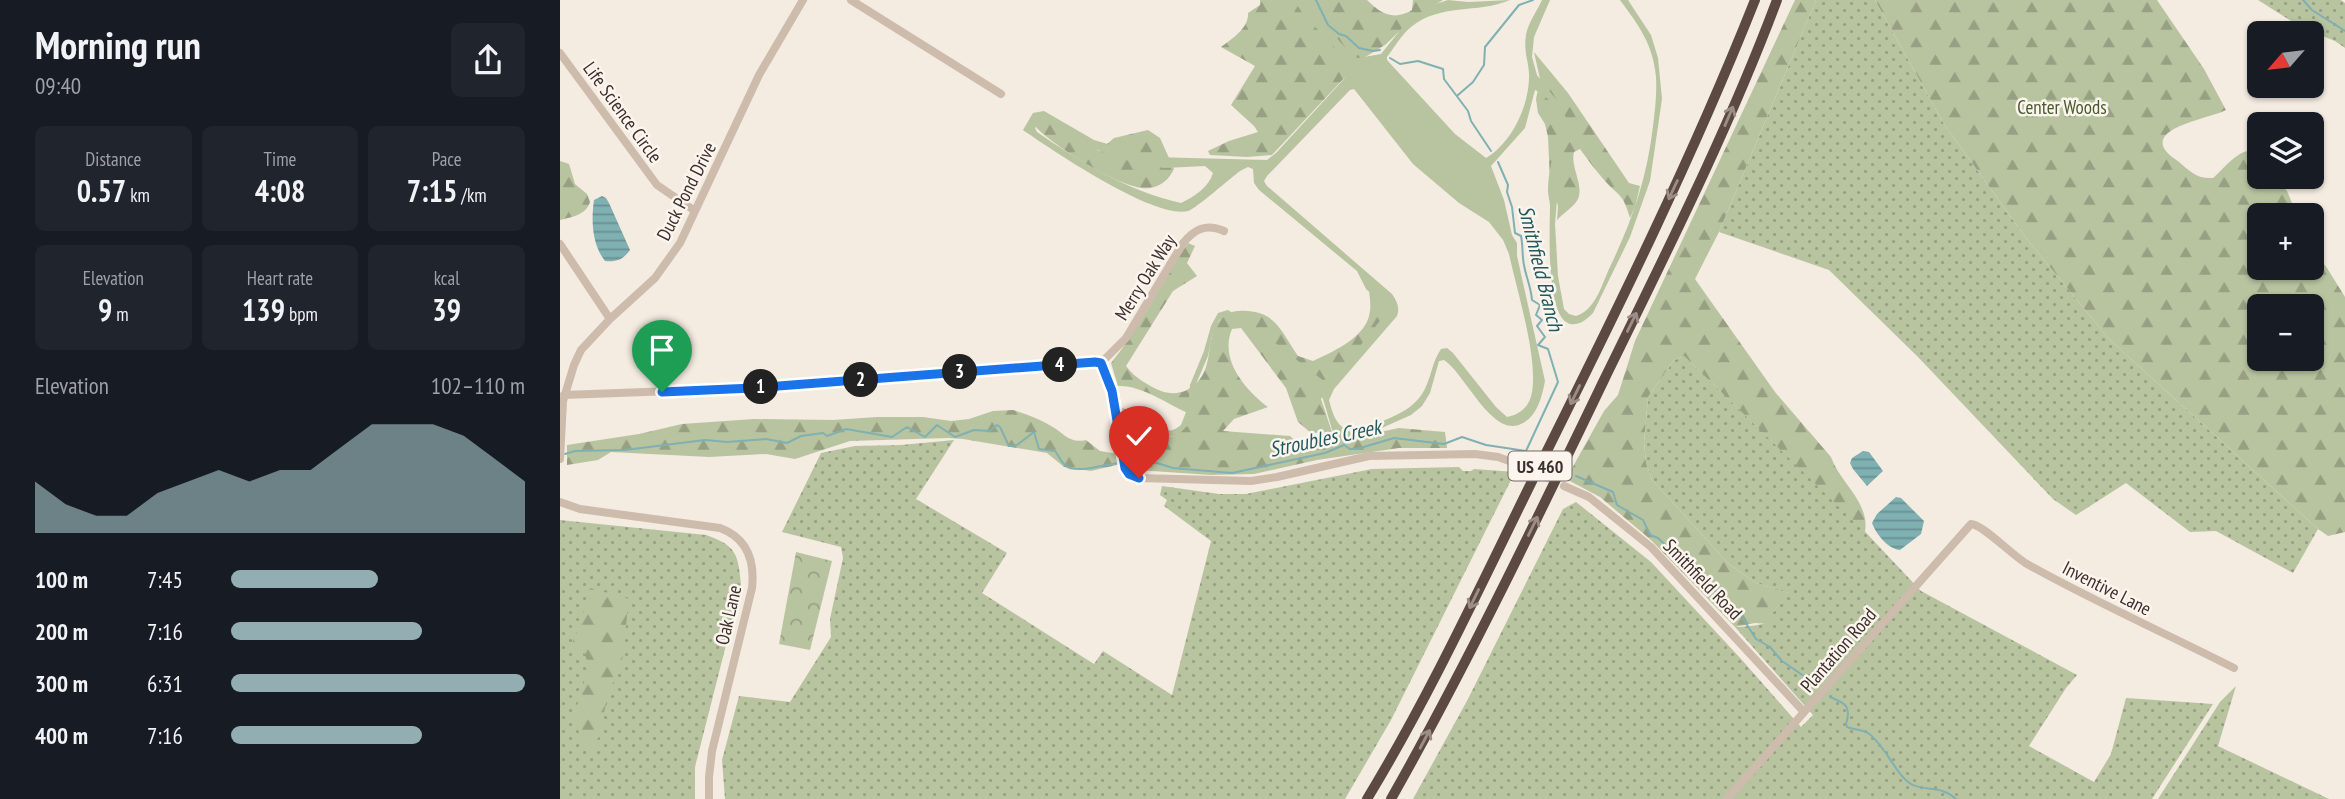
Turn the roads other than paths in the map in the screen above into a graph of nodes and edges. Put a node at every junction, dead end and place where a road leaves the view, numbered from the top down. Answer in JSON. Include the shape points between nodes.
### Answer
{"nodes":[{"id":1,"x":803,"y":0,"type":"edge"},
{"id":2,"x":851,"y":0,"type":"edge"},
{"id":3,"x":1755,"y":0,"type":"edge"},
{"id":4,"x":1777,"y":0,"type":"edge"},
{"id":5,"x":560,"y":53,"type":"edge"},
{"id":6,"x":1001,"y":94,"type":"dead end"},
{"id":7,"x":695,"y":211,"type":"junction"},
{"id":8,"x":1224,"y":231,"type":"dead end"},
{"id":9,"x":560,"y":244,"type":"edge"},
{"id":10,"x":610,"y":319,"type":"junction"},
{"id":11,"x":1101,"y":363,"type":"junction"},
{"id":12,"x":564,"y":395,"type":"junction"},
{"id":13,"x":561,"y":449,"type":"edge"},
{"id":14,"x":560,"y":459,"type":"edge"},
{"id":15,"x":1526,"y":467,"type":"tunnel mouth"},
{"id":16,"x":1564,"y":485,"type":"tunnel mouth"},
{"id":17,"x":560,"y":502,"type":"edge"},
{"id":18,"x":1974,"y":524,"type":"joint"},
{"id":19,"x":2235,"y":668,"type":"dead end"},
{"id":20,"x":1804,"y":712,"type":"junction"},
{"id":21,"x":709,"y":799,"type":"edge"},
{"id":22,"x":1367,"y":799,"type":"edge"},
{"id":23,"x":1391,"y":799,"type":"edge"},
{"id":24,"x":1727,"y":799,"type":"edge"}],
"edges":[{"from":1,"to":7,"type":"street","name":"Duck Pond Drive","via":[[759,75]]},
{"from":2,"to":6,"type":"street"},
{"from":3,"to":22,"type":"highway","number":"US 460","one_way":true,"via":[[1626,291],[1440,666]]},
{"from":23,"to":4,"type":"highway","number":"US 460","one_way":true,"via":[[1506,581],[1696,191]]},
{"from":5,"to":7,"type":"street","name":"Life Science Circle","via":[[657,185]]},
{"from":7,"to":10,"type":"street","name":"Duck Pond Drive","via":[[680,243],[654,278]]},
{"from":8,"to":11,"type":"street","name":"Merry Oak Way","via":[[1210,227],[1182,243],[1126,338]]},
{"from":9,"to":10,"type":"street"},
{"from":10,"to":12,"type":"street","name":"Duck Pond Drive","via":[[581,350]]},
{"from":11,"to":12,"type":"street","via":[[753,388]]},
{"from":11,"to":15,"type":"street","via":[[1112,391],[1125,468],[1139,478],[1251,481],[1369,456],[1475,454]]},
{"from":12,"to":13,"type":"street","name":"Duck Pond Drive"},
{"from":13,"to":14,"type":"street","name":"Duck Pond Drive"},
{"from":16,"to":20,"type":"street","name":"Smithfield Road","via":[[1589,497],[1651,547]]},
{"from":17,"to":21,"type":"street","name":"Oak Lane","via":[[580,509],[714,526],[732,533],[746,547],[752,564],[751,588],[712,751]]},
{"from":18,"to":19,"type":"street","name":"Inventive Lane","via":[[2045,575]]},
{"from":18,"to":20,"type":"street","name":"Plantation Road"},
{"from":20,"to":24,"type":"street","name":"Plantation Road"}]}
